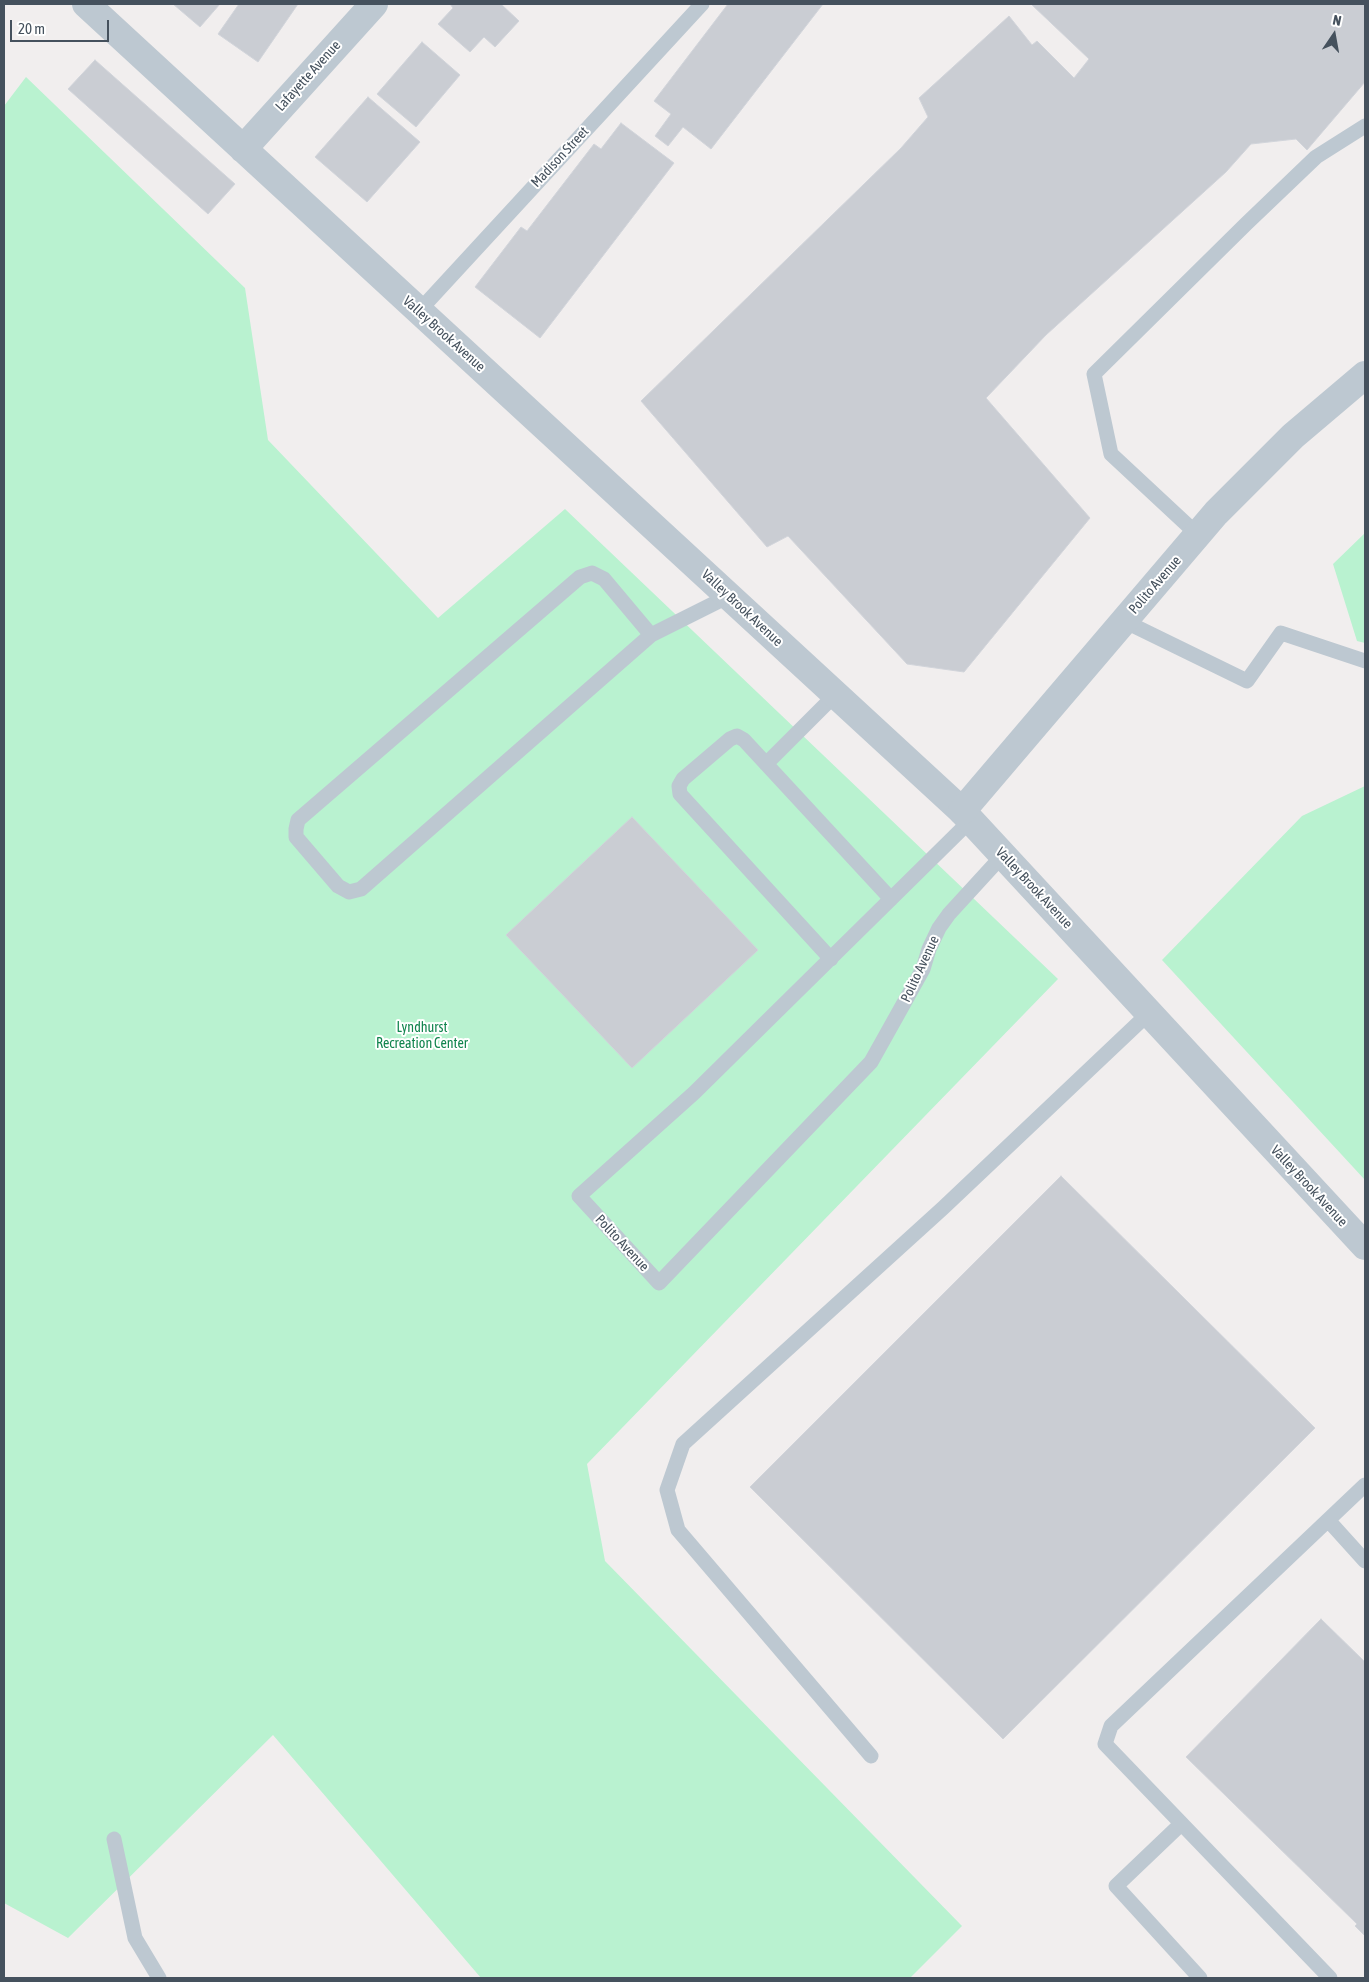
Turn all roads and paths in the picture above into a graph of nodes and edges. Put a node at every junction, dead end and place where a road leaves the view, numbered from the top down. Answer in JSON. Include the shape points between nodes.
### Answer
{"nodes":[{"id":1,"x":86,"y":4,"type":"edge"},
{"id":2,"x":374,"y":4,"type":"edge"},
{"id":3,"x":702,"y":4,"type":"edge"},
{"id":4,"x":1365,"y":126,"type":"edge"},
{"id":5,"x":243,"y":149,"type":"junction"},
{"id":6,"x":418,"y":311,"type":"junction"},
{"id":7,"x":1365,"y":375,"type":"edge"},
{"id":8,"x":1198,"y":535,"type":"junction"},
{"id":9,"x":729,"y":596,"type":"junction"},
{"id":10,"x":1124,"y":621,"type":"junction"},
{"id":11,"x":651,"y":635,"type":"junction"},
{"id":12,"x":1365,"y":661,"type":"edge"},
{"id":13,"x":836,"y":694,"type":"junction"},
{"id":14,"x":766,"y":764,"type":"junction"},
{"id":15,"x":967,"y":815,"type":"junction"},
{"id":16,"x":1004,"y":855,"type":"junction"},
{"id":17,"x":891,"y":899,"type":"junction"},
{"id":18,"x":831,"y":959,"type":"junction"},
{"id":19,"x":1149,"y":1014,"type":"junction"},
{"id":20,"x":1365,"y":1246,"type":"edge"},
{"id":21,"x":1365,"y":1485,"type":"edge"},
{"id":22,"x":1328,"y":1520,"type":"junction"},
{"id":23,"x":1365,"y":1560,"type":"edge"},
{"id":24,"x":870,"y":1756,"type":"dead end"},
{"id":25,"x":1181,"y":1824,"type":"junction"},
{"id":26,"x":114,"y":1840,"type":"dead end"},
{"id":27,"x":159,"y":1978,"type":"edge"},
{"id":28,"x":1200,"y":1978,"type":"edge"},
{"id":29,"x":1330,"y":1978,"type":"edge"}],
"edges":[{"from":1,"to":5,"type":"street","name":"Valley Brook Avenue"},
{"from":2,"to":5,"type":"street","name":"Lafayette Avenue"},
{"from":3,"to":6,"type":"lane","name":"Madison Street"},
{"from":4,"to":8,"type":"lane","via":[[1316,157],[1094,374],[1111,454]]},
{"from":5,"to":6,"type":"street","name":"Valley Brook Avenue"},
{"from":6,"to":9,"type":"street","name":"Valley Brook Avenue"},
{"from":7,"to":8,"type":"street","name":"Polito Avenue","via":[[1294,436]]},
{"from":8,"to":10,"type":"street","name":"Polito Avenue"},
{"from":9,"to":11,"type":"lane"},
{"from":9,"to":13,"type":"street","name":"Valley Brook Avenue"},
{"from":10,"to":12,"type":"lane","via":[[1247,681],[1281,633]]},
{"from":10,"to":15,"type":"street","name":"Polito Avenue"},
{"from":11,"to":11,"type":"lane","via":[[362,889],[350,892],[338,886],[296,837],[298,820],[580,577],[592,573],[604,578]]},
{"from":13,"to":14,"type":"lane"},
{"from":13,"to":15,"type":"street","name":"Valley Brook Avenue"},
{"from":14,"to":17,"type":"lane"},
{"from":14,"to":18,"type":"lane","via":[[737,736],[683,779],[679,786],[680,794]]},
{"from":15,"to":16,"type":"street","name":"Valley Brook Avenue"},
{"from":15,"to":17,"type":"lane","name":"Polito Avenue"},
{"from":16,"to":18,"type":"lane","name":"Polito Avenue","via":[[939,928],[923,969],[871,1062],[659,1282],[579,1196],[694,1093]]},
{"from":16,"to":19,"type":"street","name":"Valley Brook Avenue"},
{"from":17,"to":18,"type":"lane","name":"Polito Avenue"},
{"from":19,"to":20,"type":"street","name":"Valley Brook Avenue"},
{"from":19,"to":24,"type":"lane","via":[[943,1208],[683,1444],[667,1490],[678,1530]]},
{"from":21,"to":22,"type":"lane"},
{"from":22,"to":23,"type":"lane"},
{"from":22,"to":25,"type":"lane","via":[[1111,1726],[1105,1744]]},
{"from":25,"to":28,"type":"lane","via":[[1116,1886]]},
{"from":25,"to":29,"type":"lane"},
{"from":26,"to":27,"type":"lane","via":[[135,1938]]}]}
